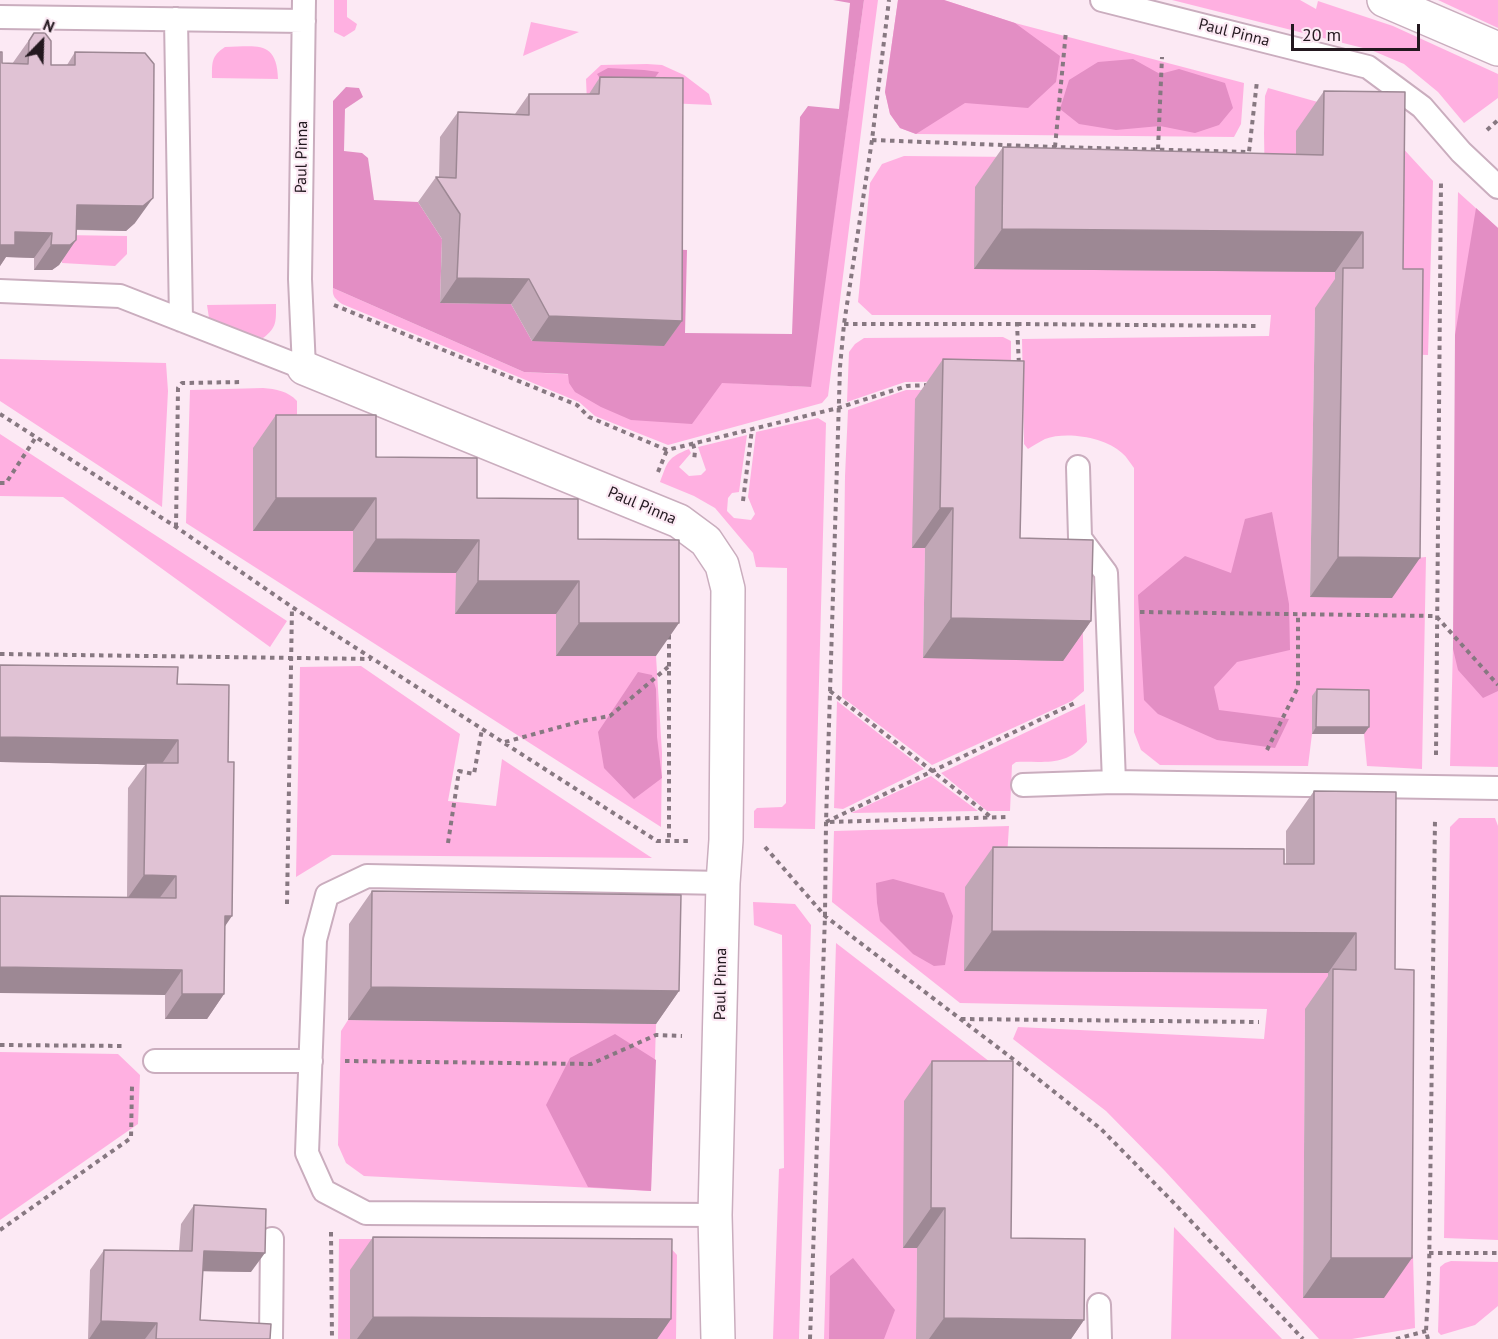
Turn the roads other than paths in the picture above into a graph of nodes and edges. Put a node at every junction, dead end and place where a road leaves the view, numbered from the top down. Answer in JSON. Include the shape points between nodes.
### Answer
{"nodes":[{"id":1,"x":1102,"y":0,"type":"edge"},
{"id":2,"x":1384,"y":0,"type":"edge"},
{"id":3,"x":304,"y":10,"type":"edge"},
{"id":4,"x":0,"y":16,"type":"edge"},
{"id":5,"x":176,"y":19,"type":"junction"},
{"id":6,"x":1498,"y":49,"type":"edge"},
{"id":7,"x":1498,"y":187,"type":"edge"},
{"id":8,"x":0,"y":291,"type":"edge"},
{"id":9,"x":181,"y":320,"type":"junction"},
{"id":10,"x":304,"y":368,"type":"junction"},
{"id":11,"x":1078,"y":467,"type":"dead end"},
{"id":12,"x":1114,"y":782,"type":"junction"},
{"id":13,"x":1023,"y":785,"type":"dead end"},
{"id":14,"x":1498,"y":788,"type":"edge"},
{"id":15,"x":723,"y":884,"type":"junction"},
{"id":16,"x":154,"y":1061,"type":"dead end"},
{"id":17,"x":311,"y":1061,"type":"junction"},
{"id":18,"x":715,"y":1215,"type":"junction"},
{"id":19,"x":272,"y":1239,"type":"dead end"},
{"id":20,"x":1100,"y":1305,"type":"dead end"},
{"id":21,"x":271,"y":1339,"type":"edge"},
{"id":22,"x":718,"y":1339,"type":"edge"},
{"id":23,"x":1100,"y":1339,"type":"edge"}],
"edges":[{"from":1,"to":7,"type":"lane","name":"Paul Pinna","via":[[1368,67],[1422,107]]},
{"from":2,"to":6,"type":"street"},
{"from":3,"to":5,"type":"lane"},
{"from":3,"to":10,"type":"lane","name":"Paul Pinna","via":[[300,279]]},
{"from":4,"to":5,"type":"lane"},
{"from":5,"to":9,"type":"lane"},
{"from":8,"to":9,"type":"lane","via":[[120,296]]},
{"from":9,"to":10,"type":"lane"},
{"from":10,"to":15,"type":"street","name":"Paul Pinna","via":[[679,521],[706,542],[722,565],[728,589]]},
{"from":11,"to":12,"type":"lane","via":[[1080,538],[1106,573]]},
{"from":12,"to":13,"type":"lane"},
{"from":12,"to":14,"type":"lane"},
{"from":15,"to":17,"type":"lane","via":[[367,876],[327,895],[315,940]]},
{"from":15,"to":18,"type":"street","name":"Paul Pinna"},
{"from":16,"to":17,"type":"lane"},
{"from":17,"to":18,"type":"lane","via":[[307,1153],[324,1191],[366,1213]]},
{"from":18,"to":22,"type":"street","name":"Paul Pinna"},
{"from":19,"to":21,"type":"lane"},
{"from":20,"to":23,"type":"lane"}]}
